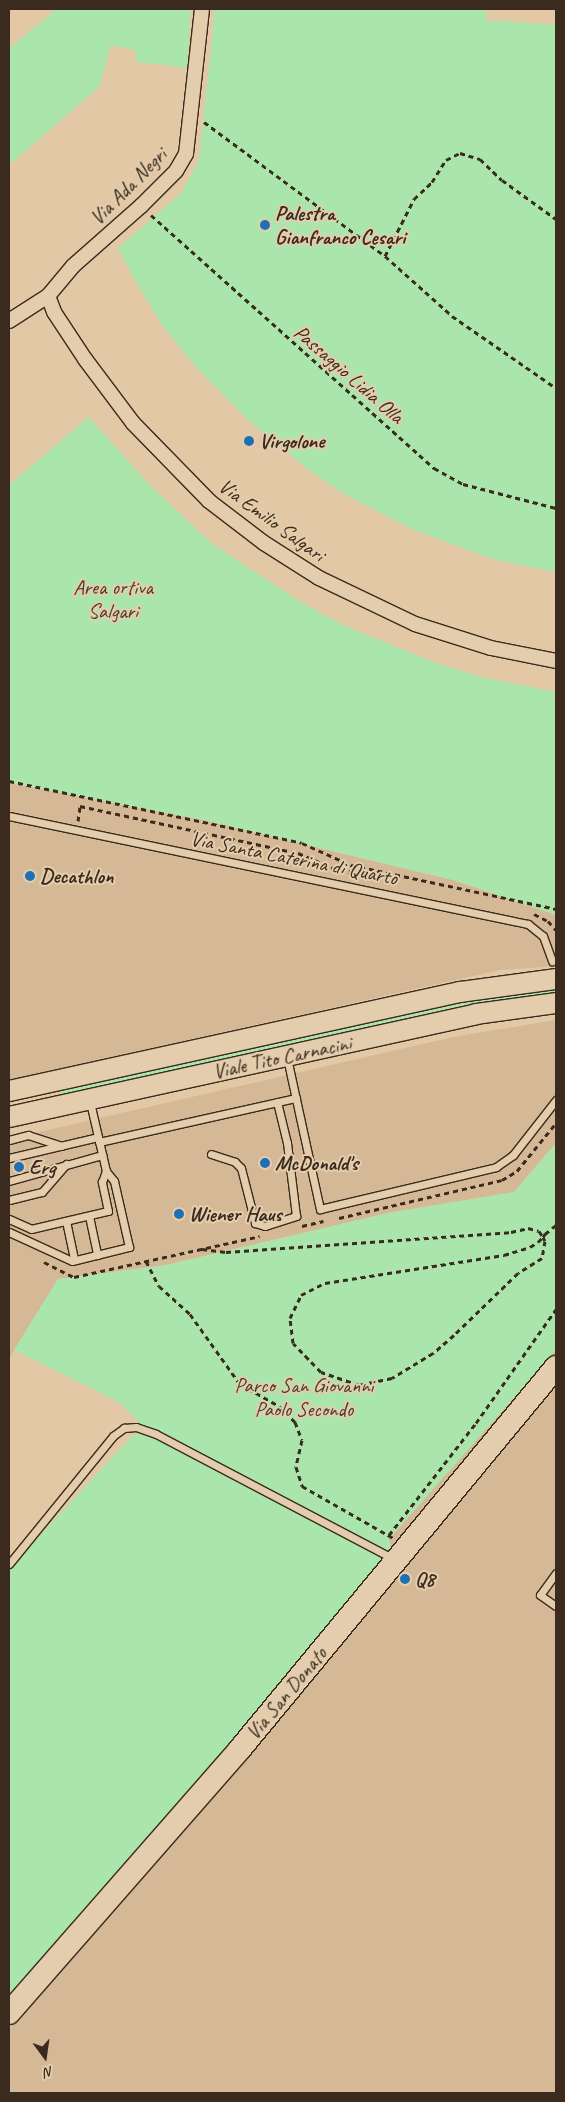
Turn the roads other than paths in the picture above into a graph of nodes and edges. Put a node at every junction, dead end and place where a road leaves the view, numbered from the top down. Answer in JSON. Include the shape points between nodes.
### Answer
{"nodes":[{"id":1,"x":202,"y":9,"type":"edge"},
{"id":2,"x":48,"y":296,"type":"junction"},
{"id":3,"x":9,"y":321,"type":"edge"},
{"id":4,"x":556,"y":661,"type":"edge"},
{"id":5,"x":9,"y":816,"type":"edge"},
{"id":6,"x":554,"y":970,"type":"edge"},
{"id":7,"x":556,"y":1003,"type":"edge"},
{"id":8,"x":286,"y":1056,"type":"junction"},
{"id":9,"x":13,"y":1088,"type":"edge"},
{"id":10,"x":296,"y":1098,"type":"junction"},
{"id":11,"x":89,"y":1099,"type":"junction"},
{"id":12,"x":556,"y":1100,"type":"edge"},
{"id":13,"x":277,"y":1102,"type":"junction"},
{"id":14,"x":9,"y":1117,"type":"edge"},
{"id":15,"x":9,"y":1140,"type":"edge"},
{"id":16,"x":99,"y":1140,"type":"junction"},
{"id":17,"x":61,"y":1146,"type":"junction"},
{"id":18,"x":211,"y":1154,"type":"dead end"},
{"id":19,"x":102,"y":1155,"type":"junction"},
{"id":20,"x":9,"y":1158,"type":"edge"},
{"id":21,"x":66,"y":1164,"type":"junction"},
{"id":22,"x":106,"y":1171,"type":"junction"},
{"id":23,"x":9,"y":1181,"type":"edge"},
{"id":24,"x":9,"y":1200,"type":"edge"},
{"id":25,"x":89,"y":1216,"type":"junction"},
{"id":26,"x":9,"y":1219,"type":"edge"},
{"id":27,"x":66,"y":1221,"type":"junction"},
{"id":28,"x":9,"y":1232,"type":"edge"},
{"id":29,"x":97,"y":1255,"type":"junction"},
{"id":30,"x":74,"y":1260,"type":"junction"},
{"id":31,"x":556,"y":1368,"type":"edge"},
{"id":32,"x":397,"y":1548,"type":"junction"},
{"id":33,"x":9,"y":1564,"type":"edge"},
{"id":34,"x":556,"y":1573,"type":"edge"},
{"id":35,"x":556,"y":1606,"type":"edge"},
{"id":36,"x":9,"y":2014,"type":"edge"}],
"edges":[{"from":1,"to":2,"type":"street","name":"Via Ada Negri","via":[[186,154],[166,182],[73,266]]},
{"from":2,"to":3,"type":"street","name":"Via Ada Negri"},
{"from":2,"to":4,"type":"street","name":"Via Emilio Salgari","via":[[54,312],[85,359],[133,423],[204,496],[264,543],[327,582],[415,624],[491,648]]},
{"from":5,"to":6,"type":"lane","name":"Via Santa Caterina di Quarto","via":[[528,924],[543,936]]},
{"from":6,"to":9,"type":"main road","name":"Viale Tito Carnacini"},
{"from":7,"to":8,"type":"main road","name":"Viale Tito Carnacini","via":[[476,1014]]},
{"from":8,"to":10,"type":"lane"},
{"from":8,"to":11,"type":"main road","name":"Viale Tito Carnacini"},
{"from":10,"to":12,"type":"lane","via":[[320,1209],[506,1162]]},
{"from":10,"to":13,"type":"lane"},
{"from":11,"to":14,"type":"main road","name":"Viale Tito Carnacini"},
{"from":11,"to":16,"type":"lane"},
{"from":13,"to":16,"type":"lane"},
{"from":13,"to":18,"type":"lane","via":[[288,1143],[296,1216],[265,1226],[255,1223],[241,1168],[235,1162]]},
{"from":15,"to":17,"type":"lane","via":[[28,1135]]},
{"from":16,"to":17,"type":"lane"},
{"from":16,"to":19,"type":"lane"},
{"from":17,"to":20,"type":"lane"},
{"from":19,"to":21,"type":"lane"},
{"from":19,"to":22,"type":"lane"},
{"from":21,"to":23,"type":"lane"},
{"from":21,"to":24,"type":"lane","via":[[42,1192]]},
{"from":22,"to":25,"type":"lane","via":[[102,1182],[108,1211]]},
{"from":22,"to":29,"type":"lane","via":[[114,1181],[128,1248]]},
{"from":25,"to":27,"type":"lane"},
{"from":25,"to":29,"type":"lane"},
{"from":26,"to":27,"type":"lane","via":[[32,1229]]},
{"from":27,"to":30,"type":"lane"},
{"from":28,"to":30,"type":"lane"},
{"from":29,"to":30,"type":"lane"},
{"from":31,"to":32,"type":"main road","name":"Via San Donato"},
{"from":32,"to":33,"type":"lane","via":[[156,1434],[124,1428],[113,1436]]},
{"from":32,"to":36,"type":"main road","name":"Via San Donato","via":[[240,1749]]},
{"from":34,"to":35,"type":"lane","via":[[540,1595]]}]}
